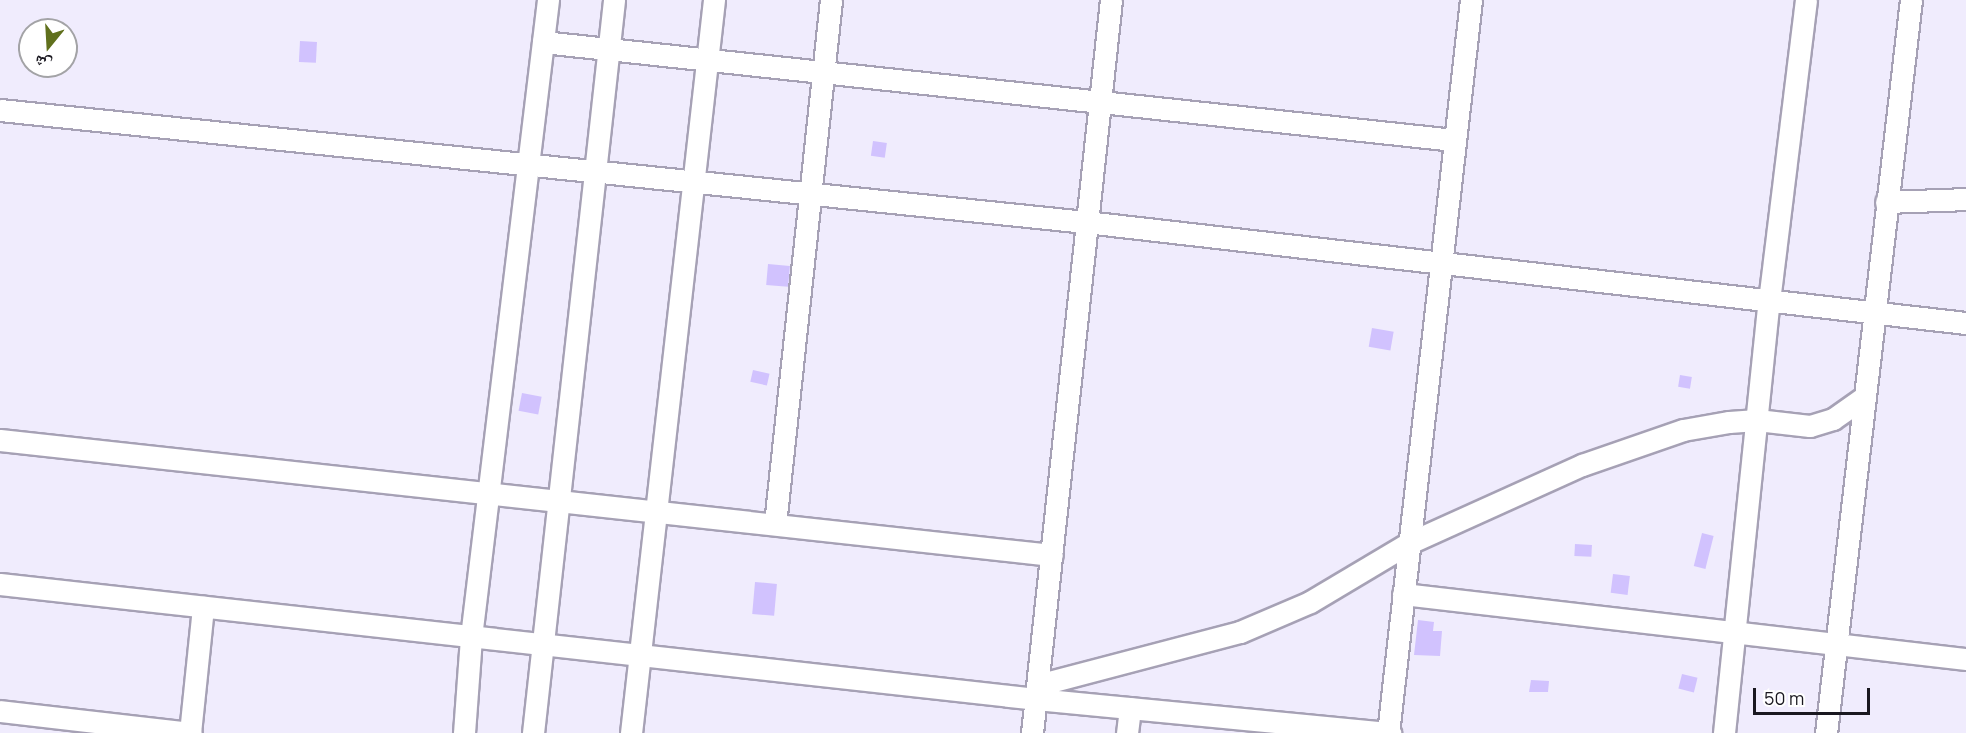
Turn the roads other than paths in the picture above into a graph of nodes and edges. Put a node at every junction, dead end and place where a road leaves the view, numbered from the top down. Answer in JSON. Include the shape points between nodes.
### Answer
{"nodes":[{"id":1,"x":548,"y":0,"type":"edge"},
{"id":2,"x":614,"y":0,"type":"edge"},
{"id":3,"x":714,"y":0,"type":"edge"},
{"id":4,"x":831,"y":0,"type":"edge"},
{"id":5,"x":1111,"y":0,"type":"edge"},
{"id":6,"x":1471,"y":0,"type":"edge"},
{"id":7,"x":1806,"y":0,"type":"edge"},
{"id":8,"x":1911,"y":0,"type":"edge"},
{"id":9,"x":543,"y":42,"type":"junction"},
{"id":10,"x":608,"y":49,"type":"junction"},
{"id":11,"x":707,"y":59,"type":"junction"},
{"id":12,"x":824,"y":71,"type":"junction"},
{"id":13,"x":1099,"y":102,"type":"junction"},
{"id":14,"x":0,"y":110,"type":"edge"},
{"id":15,"x":1454,"y":140,"type":"junction"},
{"id":16,"x":529,"y":166,"type":"junction"},
{"id":17,"x":592,"y":172,"type":"junction"},
{"id":18,"x":692,"y":182,"type":"junction"},
{"id":19,"x":812,"y":195,"type":"junction"},
{"id":20,"x":1966,"y":199,"type":"edge"},
{"id":21,"x":1886,"y":202,"type":"junction"},
{"id":22,"x":1086,"y":222,"type":"junction"},
{"id":23,"x":1440,"y":263,"type":"junction"},
{"id":24,"x":1769,"y":301,"type":"junction"},
{"id":25,"x":1872,"y":313,"type":"junction"},
{"id":26,"x":1966,"y":323,"type":"edge"},
{"id":27,"x":1862,"y":399,"type":"junction"},
{"id":28,"x":1756,"y":420,"type":"junction"},
{"id":29,"x":0,"y":440,"type":"edge"},
{"id":30,"x":489,"y":493,"type":"junction"},
{"id":31,"x":558,"y":500,"type":"junction"},
{"id":32,"x":655,"y":511,"type":"junction"},
{"id":33,"x":775,"y":524,"type":"junction"},
{"id":34,"x":1409,"y":543,"type":"junction"},
{"id":35,"x":1052,"y":555,"type":"junction"},
{"id":36,"x":0,"y":584,"type":"edge"},
{"id":37,"x":1403,"y":594,"type":"junction"},
{"id":38,"x":203,"y":607,"type":"junction"},
{"id":39,"x":1736,"y":633,"type":"junction"},
{"id":40,"x":471,"y":637,"type":"junction"},
{"id":41,"x":1834,"y":644,"type":"junction"},
{"id":42,"x":542,"y":645,"type":"junction"},
{"id":43,"x":639,"y":655,"type":"junction"},
{"id":44,"x":1966,"y":659,"type":"edge"},
{"id":45,"x":1037,"y":692,"type":"junction"},
{"id":46,"x":1130,"y":708,"type":"junction"},
{"id":47,"x":0,"y":711,"type":"edge"},
{"id":48,"x":190,"y":733,"type":"edge"},
{"id":49,"x":464,"y":733,"type":"edge"},
{"id":50,"x":533,"y":733,"type":"edge"},
{"id":51,"x":631,"y":733,"type":"edge"},
{"id":52,"x":1032,"y":733,"type":"edge"},
{"id":53,"x":1127,"y":733,"type":"edge"},
{"id":54,"x":1388,"y":733,"type":"edge"},
{"id":55,"x":1724,"y":733,"type":"edge"},
{"id":56,"x":1826,"y":733,"type":"edge"}],
"edges":[{"from":1,"to":9,"type":"street"},
{"from":2,"to":10,"type":"street"},
{"from":3,"to":11,"type":"street"},
{"from":4,"to":12,"type":"street"},
{"from":5,"to":13,"type":"street"},
{"from":6,"to":15,"type":"street"},
{"from":7,"to":24,"type":"street"},
{"from":8,"to":21,"type":"street"},
{"from":9,"to":10,"type":"street"},
{"from":9,"to":16,"type":"street"},
{"from":10,"to":11,"type":"street"},
{"from":10,"to":17,"type":"street"},
{"from":11,"to":12,"type":"street"},
{"from":11,"to":18,"type":"street"},
{"from":12,"to":13,"type":"street"},
{"from":12,"to":19,"type":"street"},
{"from":13,"to":15,"type":"street"},
{"from":13,"to":22,"type":"street"},
{"from":14,"to":16,"type":"street"},
{"from":15,"to":23,"type":"street"},
{"from":16,"to":17,"type":"street"},
{"from":16,"to":30,"type":"street"},
{"from":17,"to":18,"type":"street"},
{"from":17,"to":31,"type":"street"},
{"from":18,"to":19,"type":"street"},
{"from":18,"to":32,"type":"street"},
{"from":19,"to":22,"type":"street"},
{"from":19,"to":33,"type":"street"},
{"from":20,"to":21,"type":"street"},
{"from":21,"to":25,"type":"street"},
{"from":22,"to":23,"type":"street"},
{"from":22,"to":35,"type":"street"},
{"from":23,"to":24,"type":"street"},
{"from":23,"to":34,"type":"street"},
{"from":24,"to":25,"type":"street"},
{"from":24,"to":28,"type":"street"},
{"from":25,"to":26,"type":"street"},
{"from":25,"to":27,"type":"street"},
{"from":27,"to":28,"type":"street","via":[[1833,418],[1810,426]]},
{"from":27,"to":41,"type":"street"},
{"from":28,"to":34,"type":"street","via":[[1683,430],[1582,465]]},
{"from":28,"to":39,"type":"street"},
{"from":29,"to":30,"type":"street"},
{"from":30,"to":31,"type":"street"},
{"from":30,"to":40,"type":"street"},
{"from":31,"to":32,"type":"street"},
{"from":31,"to":42,"type":"street"},
{"from":32,"to":33,"type":"street"},
{"from":32,"to":43,"type":"street"},
{"from":33,"to":35,"type":"street"},
{"from":34,"to":37,"type":"street"},
{"from":34,"to":45,"type":"street","via":[[1310,602],[1240,632]]},
{"from":35,"to":45,"type":"street"},
{"from":36,"to":38,"type":"street"},
{"from":37,"to":39,"type":"street"},
{"from":37,"to":54,"type":"street"},
{"from":38,"to":40,"type":"street"},
{"from":38,"to":48,"type":"street"},
{"from":39,"to":41,"type":"street"},
{"from":39,"to":55,"type":"street"},
{"from":40,"to":42,"type":"street"},
{"from":40,"to":49,"type":"street"},
{"from":41,"to":44,"type":"street"},
{"from":41,"to":56,"type":"street"},
{"from":42,"to":43,"type":"street"},
{"from":42,"to":50,"type":"street"},
{"from":43,"to":45,"type":"street"},
{"from":43,"to":51,"type":"street"},
{"from":45,"to":46,"type":"street"},
{"from":45,"to":52,"type":"street"},
{"from":46,"to":53,"type":"street"},
{"from":46,"to":54,"type":"street"},
{"from":47,"to":48,"type":"street"}]}
